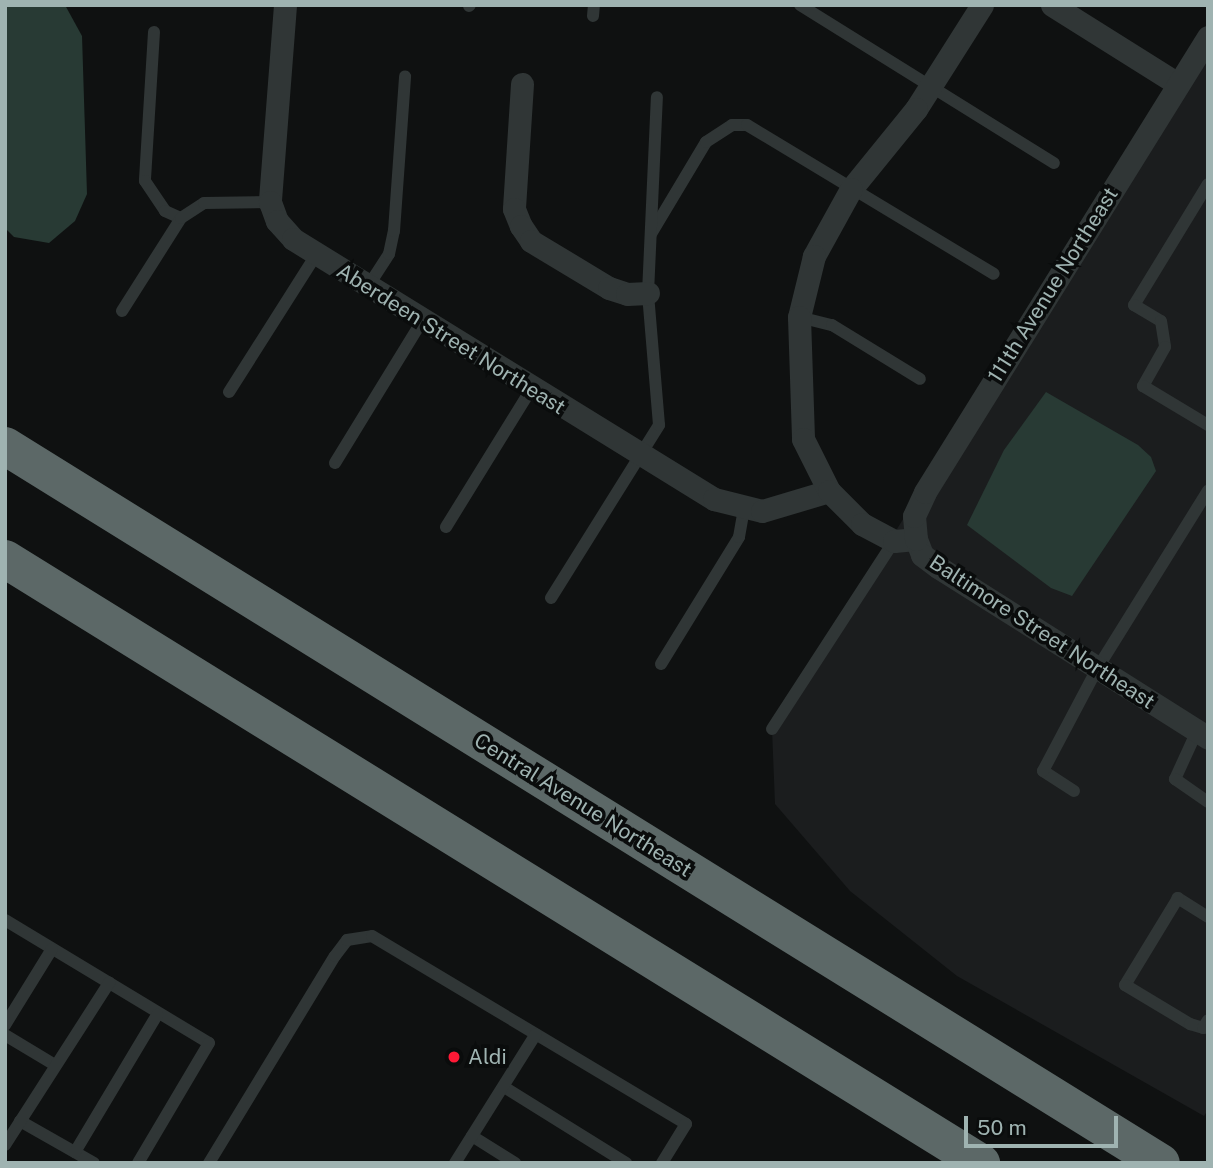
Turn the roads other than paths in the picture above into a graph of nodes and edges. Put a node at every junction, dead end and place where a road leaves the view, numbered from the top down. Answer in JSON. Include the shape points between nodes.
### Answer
{"nodes":[{"id":1,"x":285,"y":5,"type":"edge"},
{"id":2,"x":800,"y":5,"type":"edge"},
{"id":3,"x":982,"y":5,"type":"edge"},
{"id":4,"x":1052,"y":5,"type":"edge"},
{"id":5,"x":155,"y":32,"type":"dead end"},
{"id":6,"x":1208,"y":37,"type":"edge"},
{"id":7,"x":405,"y":76,"type":"dead end"},
{"id":8,"x":522,"y":84,"type":"dead end"},
{"id":9,"x":1178,"y":84,"type":"junction"},
{"id":10,"x":930,"y":87,"type":"junction"},
{"id":11,"x":657,"y":97,"type":"dead end"},
{"id":12,"x":1054,"y":163,"type":"dead end"},
{"id":13,"x":1208,"y":184,"type":"edge"},
{"id":14,"x":852,"y":189,"type":"junction"},
{"id":15,"x":270,"y":202,"type":"junction"},
{"id":16,"x":181,"y":218,"type":"junction"},
{"id":17,"x":649,"y":238,"type":"junction"},
{"id":18,"x":316,"y":255,"type":"junction"},
{"id":19,"x":994,"y":274,"type":"dead end"},
{"id":20,"x":367,"y":288,"type":"junction"},
{"id":21,"x":648,"y":293,"type":"junction"},
{"id":22,"x":122,"y":311,"type":"dead end"},
{"id":23,"x":799,"y":317,"type":"junction"},
{"id":24,"x":422,"y":321,"type":"junction"},
{"id":25,"x":920,"y":379,"type":"dead end"},
{"id":26,"x":532,"y":388,"type":"junction"},
{"id":27,"x":229,"y":392,"type":"dead end"},
{"id":28,"x":1208,"y":425,"type":"edge"},
{"id":29,"x":5,"y":446,"type":"edge"},
{"id":30,"x":639,"y":456,"type":"junction"},
{"id":31,"x":335,"y":463,"type":"dead end"},
{"id":32,"x":829,"y":491,"type":"junction"},
{"id":33,"x":1208,"y":491,"type":"edge"},
{"id":34,"x":744,"y":509,"type":"junction"},
{"id":35,"x":446,"y":527,"type":"dead end"},
{"id":36,"x":905,"y":540,"type":"junction"},
{"id":37,"x":5,"y":559,"type":"edge"},
{"id":38,"x":551,"y":598,"type":"dead end"},
{"id":39,"x":661,"y":664,"type":"dead end"},
{"id":40,"x":1097,"y":669,"type":"junction"},
{"id":41,"x":772,"y":729,"type":"dead end"},
{"id":42,"x":1202,"y":735,"type":"edge"},
{"id":43,"x":1074,"y":791,"type":"dead end"},
{"id":44,"x":1208,"y":802,"type":"edge"},
{"id":45,"x":1208,"y":918,"type":"edge"},
{"id":46,"x":5,"y":920,"type":"edge"},
{"id":47,"x":52,"y":949,"type":"junction"},
{"id":48,"x":109,"y":983,"type":"junction"},
{"id":49,"x":157,"y":1015,"type":"junction"},
{"id":50,"x":1208,"y":1020,"type":"edge"},
{"id":51,"x":5,"y":1025,"type":"edge"},
{"id":52,"x":536,"y":1034,"type":"junction"},
{"id":53,"x":5,"y":1035,"type":"edge"},
{"id":54,"x":54,"y":1065,"type":"junction"},
{"id":55,"x":503,"y":1087,"type":"junction"},
{"id":56,"x":20,"y":1121,"type":"junction"},
{"id":57,"x":472,"y":1136,"type":"junction"},
{"id":58,"x":5,"y":1145,"type":"edge"},
{"id":59,"x":75,"y":1152,"type":"junction"},
{"id":60,"x":94,"y":1163,"type":"edge"},
{"id":61,"x":138,"y":1163,"type":"edge"},
{"id":62,"x":209,"y":1163,"type":"edge"},
{"id":63,"x":455,"y":1163,"type":"edge"},
{"id":64,"x":516,"y":1163,"type":"edge"},
{"id":65,"x":626,"y":1163,"type":"edge"},
{"id":66,"x":662,"y":1163,"type":"edge"},
{"id":67,"x":981,"y":1163,"type":"edge"},
{"id":68,"x":1161,"y":1163,"type":"edge"}],
"edges":[{"from":1,"to":15,"type":"street"},
{"from":2,"to":10,"type":"lane"},
{"from":3,"to":10,"type":"street"},
{"from":4,"to":9,"type":"street"},
{"from":5,"to":16,"type":"lane","via":[[145,181],[166,211]]},
{"from":6,"to":9,"type":"street","name":"111th Avenue Northeast"},
{"from":7,"to":20,"type":"lane","via":[[394,231],[389,254]]},
{"from":8,"to":21,"type":"street","via":[[514,209],[521,226],[531,242],[609,288],[627,295]]},
{"from":9,"to":36,"type":"street","name":"111th Avenue Northeast","via":[[925,492]]},
{"from":10,"to":12,"type":"lane"},
{"from":10,"to":14,"type":"street"},
{"from":11,"to":17,"type":"lane"},
{"from":13,"to":28,"type":"lane","via":[[1134,305],[1161,321],[1165,347],[1143,386]]},
{"from":14,"to":17,"type":"lane","via":[[761,130],[732,125],[706,142]]},
{"from":14,"to":19,"type":"lane"},
{"from":14,"to":23,"type":"street","via":[[814,256]]},
{"from":15,"to":16,"type":"lane","via":[[204,202]]},
{"from":15,"to":18,"type":"street","name":"Aberdeen Street Northeast","via":[[277,221]]},
{"from":16,"to":22,"type":"lane"},
{"from":17,"to":21,"type":"lane"},
{"from":18,"to":20,"type":"street","name":"Aberdeen Street Northeast"},
{"from":18,"to":27,"type":"lane"},
{"from":20,"to":24,"type":"street","name":"Aberdeen Street Northeast"},
{"from":21,"to":30,"type":"lane","via":[[659,425]]},
{"from":23,"to":25,"type":"lane","via":[[832,325]]},
{"from":23,"to":32,"type":"street","name":"Baltimore Street Northeast","via":[[803,439]]},
{"from":24,"to":26,"type":"street","name":"Aberdeen Street Northeast"},
{"from":24,"to":31,"type":"lane"},
{"from":26,"to":30,"type":"street","name":"Aberdeen Street Northeast"},
{"from":26,"to":35,"type":"lane"},
{"from":29,"to":68,"type":"highway","name":"Central Avenue Northeast"},
{"from":30,"to":34,"type":"street","name":"Aberdeen Street Northeast","via":[[693,489]]},
{"from":30,"to":38,"type":"lane"},
{"from":32,"to":34,"type":"street","name":"Aberdeen Street Northeast","via":[[784,507]]},
{"from":32,"to":36,"type":"street","name":"Baltimore Street Northeast","via":[[862,524]]},
{"from":33,"to":40,"type":"lane"},
{"from":34,"to":39,"type":"lane","via":[[739,537]]},
{"from":36,"to":40,"type":"street","name":"Baltimore Street Northeast","via":[[938,567]]},
{"from":36,"to":41,"type":"lane"},
{"from":37,"to":67,"type":"highway"},
{"from":40,"to":42,"type":"street","name":"Baltimore Street Northeast"},
{"from":40,"to":43,"type":"lane","via":[[1043,771]]},
{"from":42,"to":44,"type":"lane","via":[[1182,756],[1175,779]]},
{"from":45,"to":50,"type":"lane","via":[[1178,898],[1125,985],[1190,1024],[1203,1028]]},
{"from":46,"to":47,"type":"lane"},
{"from":47,"to":48,"type":"lane"},
{"from":47,"to":51,"type":"lane"},
{"from":48,"to":49,"type":"lane"},
{"from":48,"to":54,"type":"lane"},
{"from":49,"to":59,"type":"lane"},
{"from":49,"to":61,"type":"lane","via":[[209,1043]]},
{"from":52,"to":55,"type":"lane"},
{"from":52,"to":62,"type":"lane","via":[[372,936],[347,940]]},
{"from":52,"to":66,"type":"lane","via":[[686,1124]]},
{"from":53,"to":54,"type":"lane"},
{"from":54,"to":56,"type":"lane"},
{"from":55,"to":57,"type":"lane"},
{"from":55,"to":65,"type":"lane"},
{"from":56,"to":58,"type":"lane"},
{"from":56,"to":59,"type":"lane"},
{"from":57,"to":63,"type":"lane"},
{"from":57,"to":64,"type":"lane"},
{"from":59,"to":60,"type":"lane"}]}
